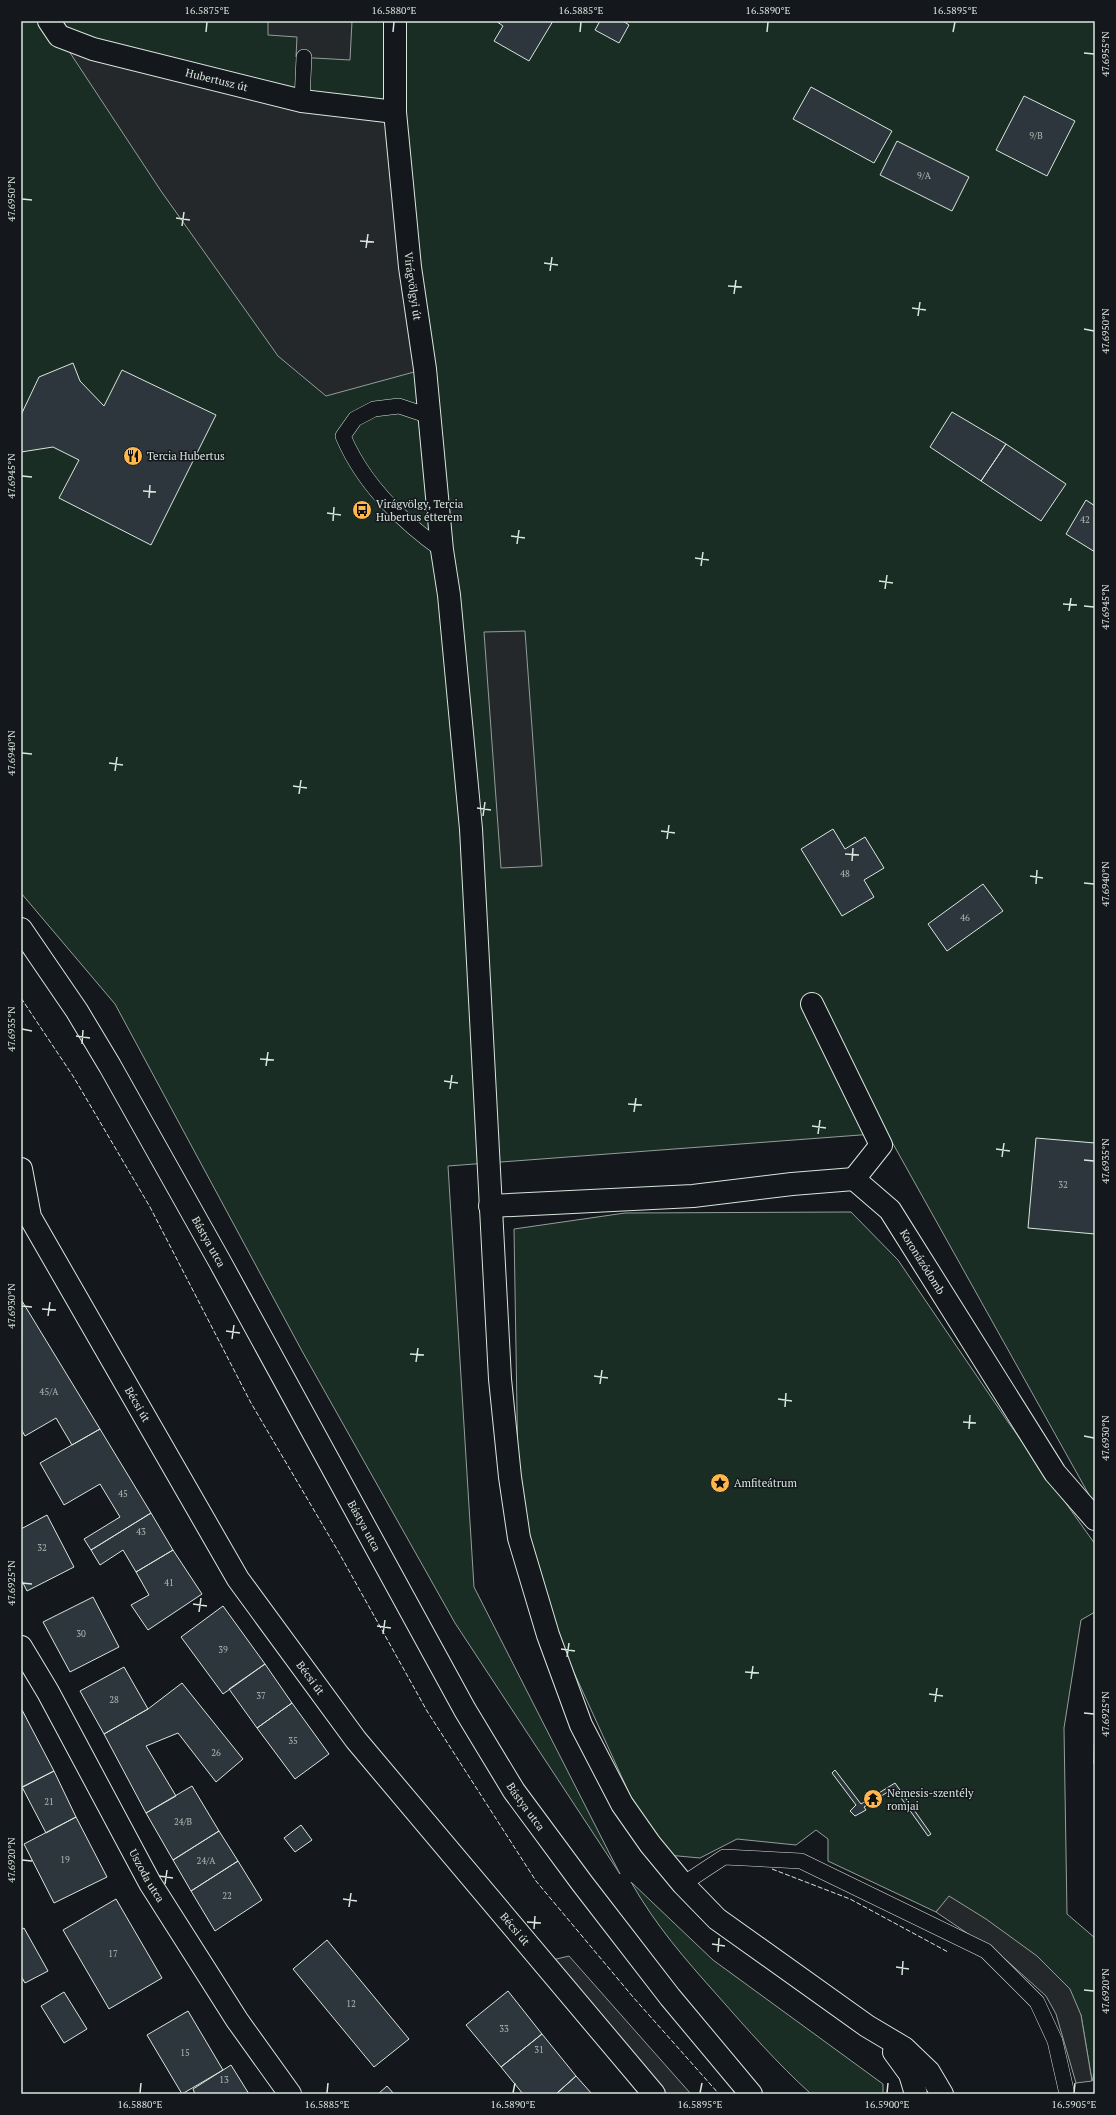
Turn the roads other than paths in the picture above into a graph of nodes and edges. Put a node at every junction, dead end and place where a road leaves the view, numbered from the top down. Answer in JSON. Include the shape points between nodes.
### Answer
{"nodes":[{"id":1,"x":49,"y":21,"type":"edge"},
{"id":2,"x":395,"y":21,"type":"edge"},
{"id":3,"x":304,"y":57,"type":"dead end"},
{"id":4,"x":302,"y":101,"type":"junction"},
{"id":5,"x":394,"y":112,"type":"junction"},
{"id":6,"x":429,"y":416,"type":"junction"},
{"id":7,"x":442,"y":550,"type":"junction"},
{"id":8,"x":21,"y":929,"type":"edge"},
{"id":9,"x":812,"y":1004,"type":"dead end"},
{"id":10,"x":21,"y":1169,"type":"edge"},
{"id":11,"x":854,"y":1179,"type":"junction"},
{"id":12,"x":490,"y":1206,"type":"junction"},
{"id":13,"x":26,"y":1213,"type":"edge"},
{"id":14,"x":1095,"y":1519,"type":"edge"},
{"id":15,"x":21,"y":1647,"type":"edge"},
{"id":16,"x":683,"y":1884,"type":"junction"},
{"id":17,"x":867,"y":2026,"type":"junction"},
{"id":18,"x":290,"y":2094,"type":"edge"},
{"id":19,"x":654,"y":2094,"type":"edge"},
{"id":20,"x":751,"y":2094,"type":"edge"},
{"id":21,"x":916,"y":2094,"type":"edge"},
{"id":22,"x":942,"y":2094,"type":"edge"},
{"id":23,"x":1067,"y":2094,"type":"edge"}],
"edges":[{"from":1,"to":4,"type":"street","name":"Hubertusz út","via":[[59,36],[93,49]]},
{"from":2,"to":5,"type":"street","name":"Virágvölgyi út"},
{"from":3,"to":4,"type":"lane"},
{"from":4,"to":5,"type":"street","name":"Hubertusz út"},
{"from":5,"to":6,"type":"street","name":"Virágvölgyi út"},
{"from":6,"to":7,"type":"street","name":"Virágvölgyi út"},
{"from":6,"to":7,"type":"lane","via":[[399,406],[374,410],[355,419],[343,436],[353,459],[378,493],[417,531]]},
{"from":7,"to":12,"type":"street","name":"Virágvölgyi út","via":[[449,595],[471,829]]},
{"from":8,"to":20,"type":"street","name":"Bástya utca","via":[[78,1011],[110,1066],[465,1710],[514,1790],[670,1997]]},
{"from":9,"to":11,"type":"street","via":[[881,1145]]},
{"from":10,"to":13,"type":"street","name":"Bécsi út"},
{"from":11,"to":12,"type":"street","via":[[693,1196]]},
{"from":11,"to":14,"type":"street","name":"Koronázódomb","via":[[890,1210],[1055,1473]]},
{"from":12,"to":16,"type":"street","name":"Virágvölgyi út","via":[[500,1379],[519,1538],[548,1635],[582,1725],[622,1804]]},
{"from":13,"to":19,"type":"street","name":"Bécsi út","via":[[238,1579],[356,1740]]},
{"from":15,"to":18,"type":"street","name":"Uszoda utca","via":[[48,1692],[150,1883],[237,2020]]},
{"from":16,"to":17,"type":"street","name":"Virágvölgyi út","via":[[717,1920]]},
{"from":16,"to":23,"type":"lane","via":[[724,1857],[801,1861],[986,1951],[1037,2002],[1055,2041]]},
{"from":17,"to":21,"type":"street","via":[[896,2054],[907,2069]]},
{"from":17,"to":22,"type":"street","via":[[909,2053],[929,2072]]}]}
